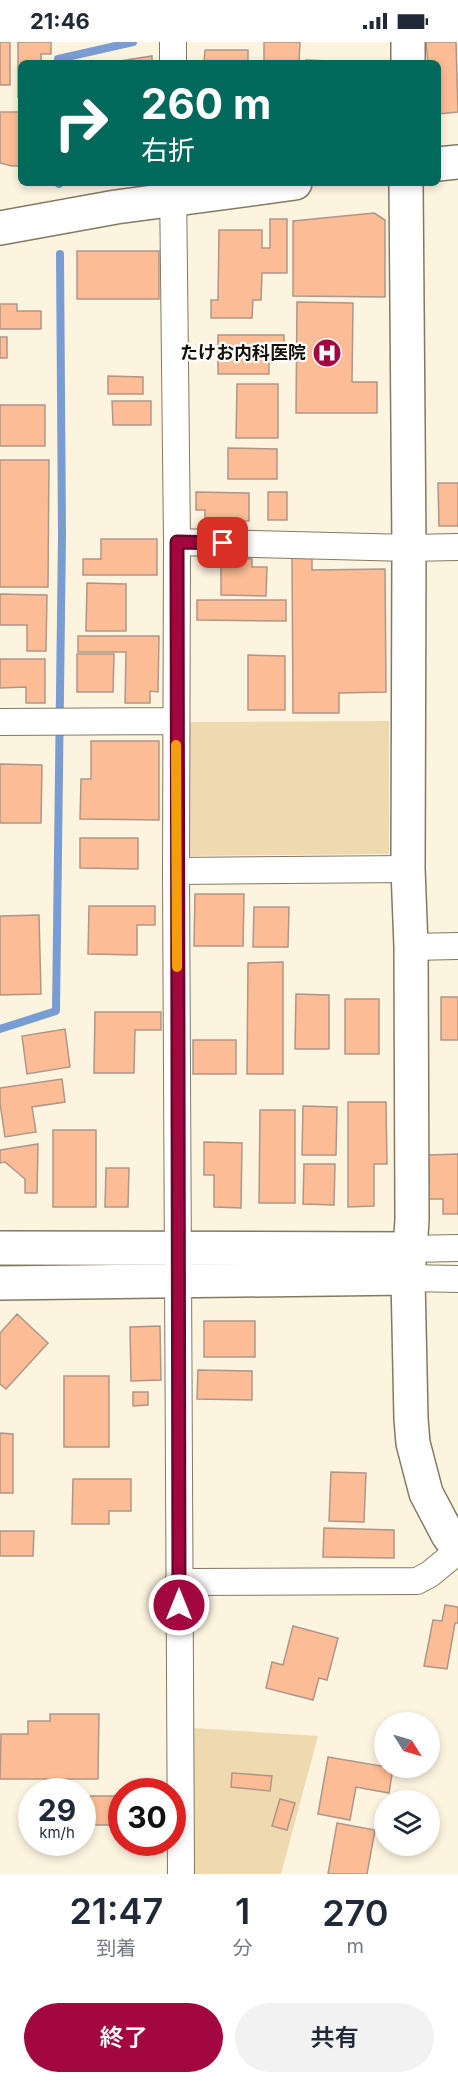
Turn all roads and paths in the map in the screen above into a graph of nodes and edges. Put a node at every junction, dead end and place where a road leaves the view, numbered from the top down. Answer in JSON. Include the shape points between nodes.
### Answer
{"nodes":[{"id":1,"x":408,"y":42,"type":"edge"},
{"id":2,"x":408,"y":60,"type":"edge"},
{"id":3,"x":458,"y":162,"type":"edge"},
{"id":4,"x":441,"y":164,"type":"edge"},
{"id":5,"x":249,"y":186,"type":"edge"},
{"id":6,"x":406,"y":186,"type":"edge"},
{"id":7,"x":173,"y":191,"type":"edge"},
{"id":8,"x":0,"y":228,"type":"edge"},
{"id":9,"x":177,"y":542,"type":"junction"},
{"id":10,"x":458,"y":547,"type":"edge"},
{"id":11,"x":409,"y":548,"type":"junction"},
{"id":12,"x":176,"y":721,"type":"junction"},
{"id":13,"x":0,"y":722,"type":"edge"},
{"id":14,"x":408,"y":869,"type":"junction"},
{"id":15,"x":176,"y":871,"type":"junction"},
{"id":16,"x":458,"y":946,"type":"edge"},
{"id":17,"x":411,"y":947,"type":"junction"},
{"id":18,"x":0,"y":1248,"type":"edge"},
{"id":19,"x":458,"y":1248,"type":"edge"},
{"id":20,"x":179,"y":1249,"type":"junction"},
{"id":21,"x":409,"y":1264,"type":"junction"},
{"id":22,"x":458,"y":1279,"type":"edge"},
{"id":23,"x":178,"y":1282,"type":"junction"},
{"id":24,"x":0,"y":1283,"type":"edge"},
{"id":25,"x":458,"y":1550,"type":"edge"},
{"id":26,"x":178,"y":1582,"type":"junction"},
{"id":27,"x":181,"y":1874,"type":"edge"}],
"edges":[{"from":1,"to":2,"type":"street"},
{"from":3,"to":4,"type":"street"},
{"from":5,"to":7,"type":"street"},
{"from":6,"to":11,"type":"street"},
{"from":7,"to":8,"type":"street"},
{"from":7,"to":9,"type":"street"},
{"from":9,"to":11,"type":"street"},
{"from":9,"to":12,"type":"street"},
{"from":10,"to":11,"type":"street"},
{"from":11,"to":14,"type":"street"},
{"from":12,"to":13,"type":"street"},
{"from":12,"to":15,"type":"street"},
{"from":14,"to":15,"type":"street"},
{"from":14,"to":17,"type":"street"},
{"from":15,"to":20,"type":"street"},
{"from":16,"to":17,"type":"street"},
{"from":17,"to":21,"type":"street"},
{"from":18,"to":20,"type":"street"},
{"from":19,"to":21,"type":"street"},
{"from":20,"to":21,"type":"street"},
{"from":20,"to":23,"type":"street"},
{"from":21,"to":22,"type":"street"},
{"from":21,"to":23,"type":"street"},
{"from":21,"to":25,"type":"street","via":[[413,1443],[426,1493]]},
{"from":23,"to":24,"type":"street"},
{"from":23,"to":26,"type":"street"},
{"from":25,"to":26,"type":"street","via":[[417,1581]]},
{"from":26,"to":27,"type":"street"}]}
